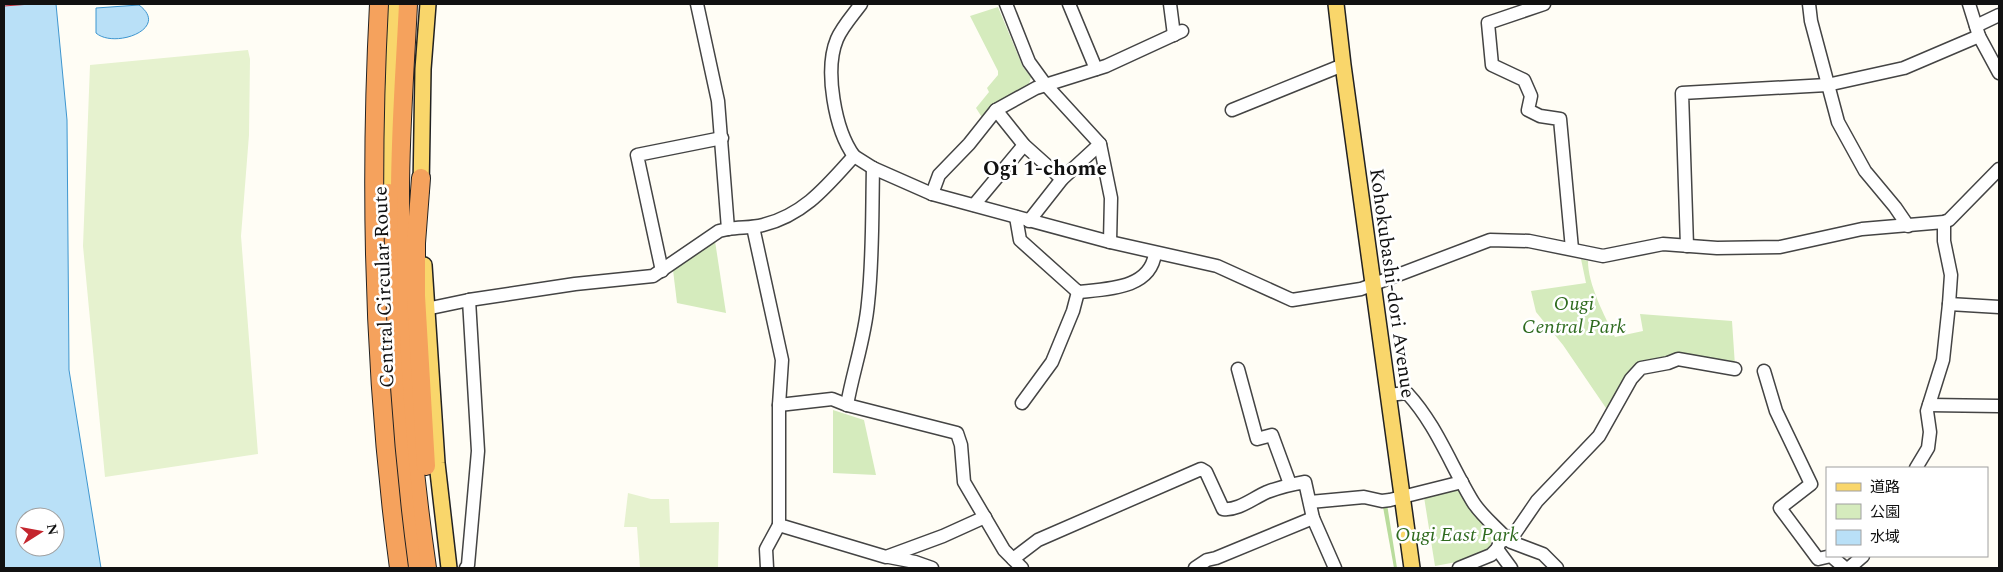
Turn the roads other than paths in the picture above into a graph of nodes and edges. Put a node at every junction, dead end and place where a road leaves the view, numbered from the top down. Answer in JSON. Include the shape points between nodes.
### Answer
{"nodes":[{"id":1,"x":395,"y":4,"type":"edge"},
{"id":2,"x":408,"y":4,"type":"edge"},
{"id":3,"x":428,"y":4,"type":"edge"},
{"id":4,"x":697,"y":4,"type":"edge"},
{"id":5,"x":861,"y":4,"type":"edge"},
{"id":6,"x":1006,"y":4,"type":"edge"},
{"id":7,"x":1070,"y":4,"type":"edge"},
{"id":8,"x":1170,"y":4,"type":"edge"},
{"id":9,"x":1336,"y":4,"type":"edge"},
{"id":10,"x":1544,"y":4,"type":"edge"},
{"id":11,"x":1809,"y":4,"type":"edge"},
{"id":12,"x":1969,"y":4,"type":"edge"},
{"id":13,"x":380,"y":7,"type":"edge"},
{"id":14,"x":1999,"y":15,"type":"edge"},
{"id":15,"x":1977,"y":31,"type":"junction"},
{"id":16,"x":1343,"y":65,"type":"junction"},
{"id":17,"x":1096,"y":69,"type":"junction"},
{"id":18,"x":1999,"y":73,"type":"edge"},
{"id":19,"x":1045,"y":84,"type":"junction"},
{"id":20,"x":1827,"y":85,"type":"junction"},
{"id":21,"x":996,"y":110,"type":"junction"},
{"id":22,"x":1232,"y":110,"type":"dead end"},
{"id":23,"x":722,"y":138,"type":"junction"},
{"id":24,"x":1100,"y":144,"type":"junction"},
{"id":25,"x":1024,"y":145,"type":"junction"},
{"id":26,"x":854,"y":156,"type":"junction"},
{"id":27,"x":872,"y":168,"type":"junction"},
{"id":28,"x":1999,"y":168,"type":"edge"},
{"id":29,"x":421,"y":178,"type":"junction"},
{"id":30,"x":1062,"y":179,"type":"junction"},
{"id":31,"x":388,"y":193,"type":"junction"},
{"id":32,"x":932,"y":194,"type":"junction"},
{"id":33,"x":974,"y":205,"type":"junction"},
{"id":34,"x":1016,"y":217,"type":"junction"},
{"id":35,"x":1029,"y":221,"type":"junction"},
{"id":36,"x":1944,"y":222,"type":"junction"},
{"id":37,"x":1908,"y":226,"type":"junction"},
{"id":38,"x":754,"y":227,"type":"junction"},
{"id":39,"x":728,"y":229,"type":"junction"},
{"id":40,"x":1110,"y":242,"type":"junction"},
{"id":41,"x":1687,"y":246,"type":"junction"},
{"id":42,"x":1572,"y":250,"type":"junction"},
{"id":43,"x":1155,"y":253,"type":"junction"},
{"id":44,"x":380,"y":254,"type":"junction"},
{"id":45,"x":662,"y":271,"type":"junction"},
{"id":46,"x":1374,"y":285,"type":"junction"},
{"id":47,"x":1078,"y":292,"type":"junction"},
{"id":48,"x":468,"y":300,"type":"junction"},
{"id":49,"x":1949,"y":304,"type":"junction"},
{"id":50,"x":1999,"y":306,"type":"edge"},
{"id":51,"x":426,"y":309,"type":"junction"},
{"id":52,"x":389,"y":330,"type":"junction"},
{"id":53,"x":1238,"y":369,"type":"dead end"},
{"id":54,"x":1735,"y":369,"type":"dead end"},
{"id":55,"x":1764,"y":372,"type":"dead end"},
{"id":56,"x":1388,"y":395,"type":"junction"},
{"id":57,"x":1022,"y":403,"type":"dead end"},
{"id":58,"x":778,"y":405,"type":"junction"},
{"id":59,"x":847,"y":405,"type":"junction"},
{"id":60,"x":1929,"y":405,"type":"junction"},
{"id":61,"x":1999,"y":406,"type":"edge"},
{"id":62,"x":1917,"y":467,"type":"edge"},
{"id":63,"x":1462,"y":482,"type":"junction"},
{"id":64,"x":1290,"y":484,"type":"junction"},
{"id":65,"x":1401,"y":497,"type":"junction"},
{"id":66,"x":1310,"y":502,"type":"junction"},
{"id":67,"x":984,"y":517,"type":"junction"},
{"id":68,"x":1313,"y":518,"type":"junction"},
{"id":69,"x":779,"y":525,"type":"junction"},
{"id":70,"x":1506,"y":539,"type":"junction"},
{"id":71,"x":1497,"y":549,"type":"junction"},
{"id":72,"x":886,"y":557,"type":"junction"},
{"id":73,"x":1827,"y":557,"type":"edge"},
{"id":74,"x":1832,"y":557,"type":"edge"},
{"id":75,"x":1862,"y":557,"type":"edge"},
{"id":76,"x":1017,"y":564,"type":"edge"},
{"id":77,"x":399,"y":568,"type":"edge"},
{"id":78,"x":406,"y":568,"type":"edge"},
{"id":79,"x":412,"y":568,"type":"edge"},
{"id":80,"x":418,"y":568,"type":"edge"},
{"id":81,"x":427,"y":568,"type":"edge"},
{"id":82,"x":439,"y":568,"type":"edge"},
{"id":83,"x":449,"y":568,"type":"edge"},
{"id":84,"x":466,"y":568,"type":"edge"},
{"id":85,"x":767,"y":568,"type":"edge"},
{"id":86,"x":932,"y":568,"type":"edge"},
{"id":87,"x":1195,"y":568,"type":"edge"},
{"id":88,"x":1336,"y":568,"type":"edge"},
{"id":89,"x":1412,"y":568,"type":"edge"},
{"id":90,"x":1460,"y":568,"type":"edge"},
{"id":91,"x":1511,"y":568,"type":"edge"},
{"id":92,"x":1557,"y":568,"type":"edge"},
{"id":93,"x":1845,"y":568,"type":"edge"},
{"id":94,"x":1850,"y":568,"type":"edge"}],
"edges":[{"from":1,"to":31,"type":"main road"},
{"from":2,"to":81,"type":"highway","name":"Central Circular Route","via":[[400,193],[404,337],[413,461]]},
{"from":3,"to":29,"type":"main road"},
{"from":4,"to":23,"type":"street","via":[[718,101]]},
{"from":5,"to":26,"type":"street","via":[[837,38],[831,79],[840,124]]},
{"from":6,"to":19,"type":"street","via":[[1029,62]]},
{"from":7,"to":17,"type":"street"},
{"from":8,"to":17,"type":"street","via":[[1178,33]]},
{"from":9,"to":16,"type":"main road","name":"Kohokubashi-dori Avenue"},
{"from":10,"to":42,"type":"street","via":[[1488,23],[1492,65],[1524,80],[1531,96],[1528,110],[1540,116],[1560,119]]},
{"from":11,"to":20,"type":"street"},
{"from":12,"to":15,"type":"street"},
{"from":13,"to":44,"type":"main road","via":[[384,45]]},
{"from":13,"to":77,"type":"highway","name":"Central Circular Route","bridge":true,"via":[[374,127],[374,264],[385,445]]},
{"from":14,"to":15,"type":"street"},
{"from":15,"to":18,"type":"street"},
{"from":15,"to":20,"type":"street","via":[[1904,68]]},
{"from":16,"to":22,"type":"street"},
{"from":16,"to":46,"type":"main road","name":"Kohokubashi-dori Avenue"},
{"from":17,"to":19,"type":"street"},
{"from":19,"to":21,"type":"street"},
{"from":19,"to":24,"type":"street"},
{"from":20,"to":37,"type":"street","via":[[1838,122],[1865,171]]},
{"from":20,"to":41,"type":"street","via":[[1682,93]]},
{"from":21,"to":25,"type":"street"},
{"from":21,"to":32,"type":"street","via":[[939,175]]},
{"from":23,"to":39,"type":"street"},
{"from":23,"to":45,"type":"street","via":[[637,155]]},
{"from":24,"to":30,"type":"street"},
{"from":24,"to":40,"type":"street","via":[[1111,198]]},
{"from":25,"to":30,"type":"street"},
{"from":25,"to":33,"type":"street"},
{"from":26,"to":27,"type":"street"},
{"from":26,"to":38,"type":"street","via":[[816,198],[777,222]]},
{"from":27,"to":32,"type":"street"},
{"from":27,"to":59,"type":"street","via":[[869,302]]},
{"from":28,"to":36,"type":"street"},
{"from":29,"to":51,"type":"main road"},
{"from":29,"to":82,"type":"highway","via":[[416,296],[425,459]]},
{"from":30,"to":35,"type":"street"},
{"from":31,"to":52,"type":"highway"},
{"from":31,"to":80,"type":"main road","via":[[405,461]]},
{"from":32,"to":33,"type":"street"},
{"from":33,"to":34,"type":"street"},
{"from":34,"to":35,"type":"street"},
{"from":34,"to":47,"type":"street","via":[[1020,240]]},
{"from":35,"to":40,"type":"street"},
{"from":36,"to":37,"type":"street"},
{"from":36,"to":49,"type":"street","via":[[1951,275]]},
{"from":37,"to":41,"type":"street","via":[[1862,229],[1780,247]]},
{"from":38,"to":39,"type":"street"},
{"from":38,"to":58,"type":"street","via":[[782,360]]},
{"from":39,"to":45,"type":"street","via":[[719,231]]},
{"from":40,"to":43,"type":"street"},
{"from":41,"to":42,"type":"street","via":[[1663,244],[1603,256]]},
{"from":42,"to":46,"type":"street","via":[[1529,241],[1490,240]]},
{"from":43,"to":46,"type":"street","via":[[1217,266],[1292,300]]},
{"from":43,"to":47,"type":"street","via":[[1154,263],[1142,277],[1124,286]]},
{"from":44,"to":52,"type":"highway"},
{"from":44,"to":78,"type":"main road","via":[[388,399]]},
{"from":45,"to":48,"type":"street","via":[[653,276]]},
{"from":46,"to":56,"type":"main road","name":"Kohokubashi-dori Avenue"},
{"from":47,"to":57,"type":"street","via":[[1052,362]]},
{"from":48,"to":51,"type":"street"},
{"from":48,"to":84,"type":"street","via":[[478,451]]},
{"from":49,"to":50,"type":"street"},
{"from":49,"to":60,"type":"street","via":[[1943,360]]},
{"from":51,"to":83,"type":"main road","via":[[437,463]]},
{"from":52,"to":79,"type":"highway"},
{"from":53,"to":64,"type":"street","via":[[1257,439],[1272,435]]},
{"from":54,"to":70,"type":"street","via":[[1678,359],[1641,368],[1631,378],[1600,436]]},
{"from":55,"to":73,"type":"street","via":[[1776,411],[1812,484],[1780,508],[1818,559]]},
{"from":56,"to":63,"type":"street","via":[[1407,393],[1417,403]]},
{"from":56,"to":65,"type":"main road","name":"Kohokubashi-dori Avenue"},
{"from":58,"to":59,"type":"street","via":[[832,399]]},
{"from":58,"to":69,"type":"street"},
{"from":59,"to":67,"type":"street","via":[[957,433],[964,482]]},
{"from":60,"to":61,"type":"street"},
{"from":60,"to":62,"type":"street","via":[[1928,448]]},
{"from":63,"to":65,"type":"street"},
{"from":63,"to":70,"type":"street","via":[[1474,504]]},
{"from":64,"to":66,"type":"street","via":[[1305,482]]},
{"from":64,"to":76,"type":"street","via":[[1230,510],[1223,509],[1206,472],[1201,468],[1038,540]]},
{"from":65,"to":66,"type":"street","via":[[1382,501],[1364,497]]},
{"from":65,"to":89,"type":"main road","name":"Kohokubashi-dori Avenue"},
{"from":66,"to":68,"type":"street"},
{"from":67,"to":72,"type":"street"},
{"from":67,"to":76,"type":"street","via":[[1004,550]]},
{"from":68,"to":87,"type":"street"},
{"from":68,"to":88,"type":"street"},
{"from":69,"to":72,"type":"street"},
{"from":69,"to":85,"type":"street","via":[[766,549]]},
{"from":70,"to":71,"type":"street"},
{"from":70,"to":92,"type":"street","via":[[1543,554]]},
{"from":71,"to":90,"type":"street","via":[[1491,555]]},
{"from":71,"to":91,"type":"street"},
{"from":72,"to":86,"type":"street"},
{"from":74,"to":93,"type":"street"},
{"from":75,"to":94,"type":"street"}]}
